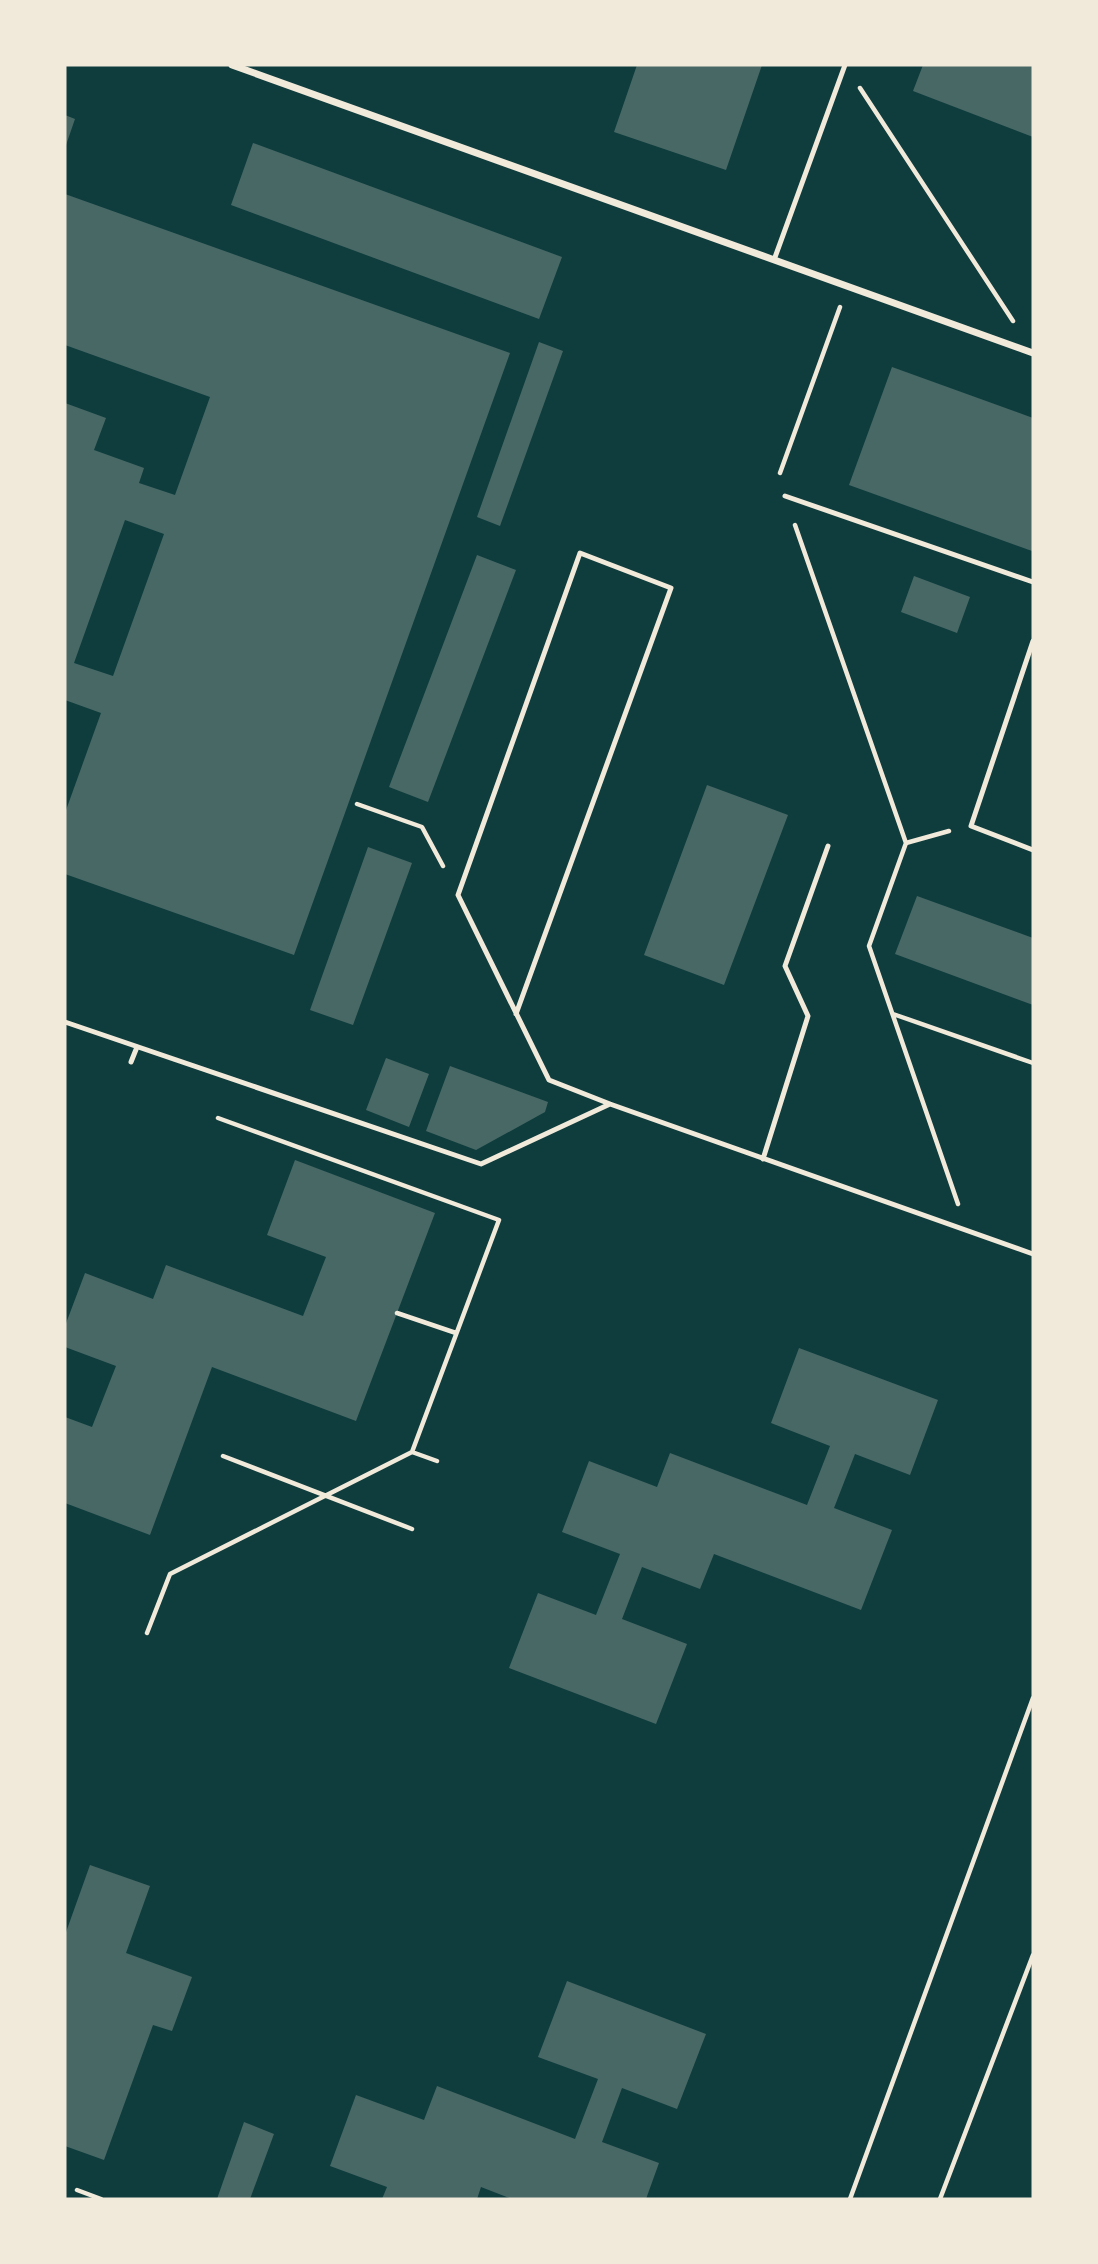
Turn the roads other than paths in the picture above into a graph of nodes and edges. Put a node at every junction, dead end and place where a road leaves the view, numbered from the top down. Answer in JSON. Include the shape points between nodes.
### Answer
{"nodes":[{"id":1,"x":232,"y":65,"type":"edge"},
{"id":2,"x":845,"y":65,"type":"edge"},
{"id":3,"x":774,"y":260,"type":"junction"},
{"id":4,"x":1033,"y":354,"type":"edge"},
{"id":5,"x":785,"y":496,"type":"road end"},
{"id":6,"x":1033,"y":582,"type":"edge"},
{"id":7,"x":1033,"y":641,"type":"edge"},
{"id":8,"x":828,"y":846,"type":"dead end"},
{"id":9,"x":1033,"y":850,"type":"edge"},
{"id":10,"x":516,"y":1014,"type":"junction"},
{"id":11,"x":65,"y":1022,"type":"edge"},
{"id":12,"x":137,"y":1047,"type":"junction"},
{"id":13,"x":131,"y":1062,"type":"dead end"},
{"id":14,"x":610,"y":1104,"type":"junction"},
{"id":15,"x":763,"y":1159,"type":"junction"},
{"id":16,"x":1033,"y":1254,"type":"edge"}],
"edges":[{"from":1,"to":3,"type":"street"},
{"from":2,"to":3,"type":"lane"},
{"from":3,"to":4,"type":"street"},
{"from":5,"to":6,"type":"lane"},
{"from":7,"to":9,"type":"lane","via":[[971,826]]},
{"from":8,"to":15,"type":"lane","via":[[785,967],[808,1016]]},
{"from":10,"to":10,"type":"lane","via":[[458,895],[580,553],[671,588]]},
{"from":10,"to":14,"type":"lane","via":[[549,1080]]},
{"from":11,"to":12,"type":"lane"},
{"from":12,"to":13,"type":"lane"},
{"from":12,"to":14,"type":"lane","via":[[481,1164]]},
{"from":14,"to":15,"type":"lane"},
{"from":15,"to":16,"type":"lane"}]}
